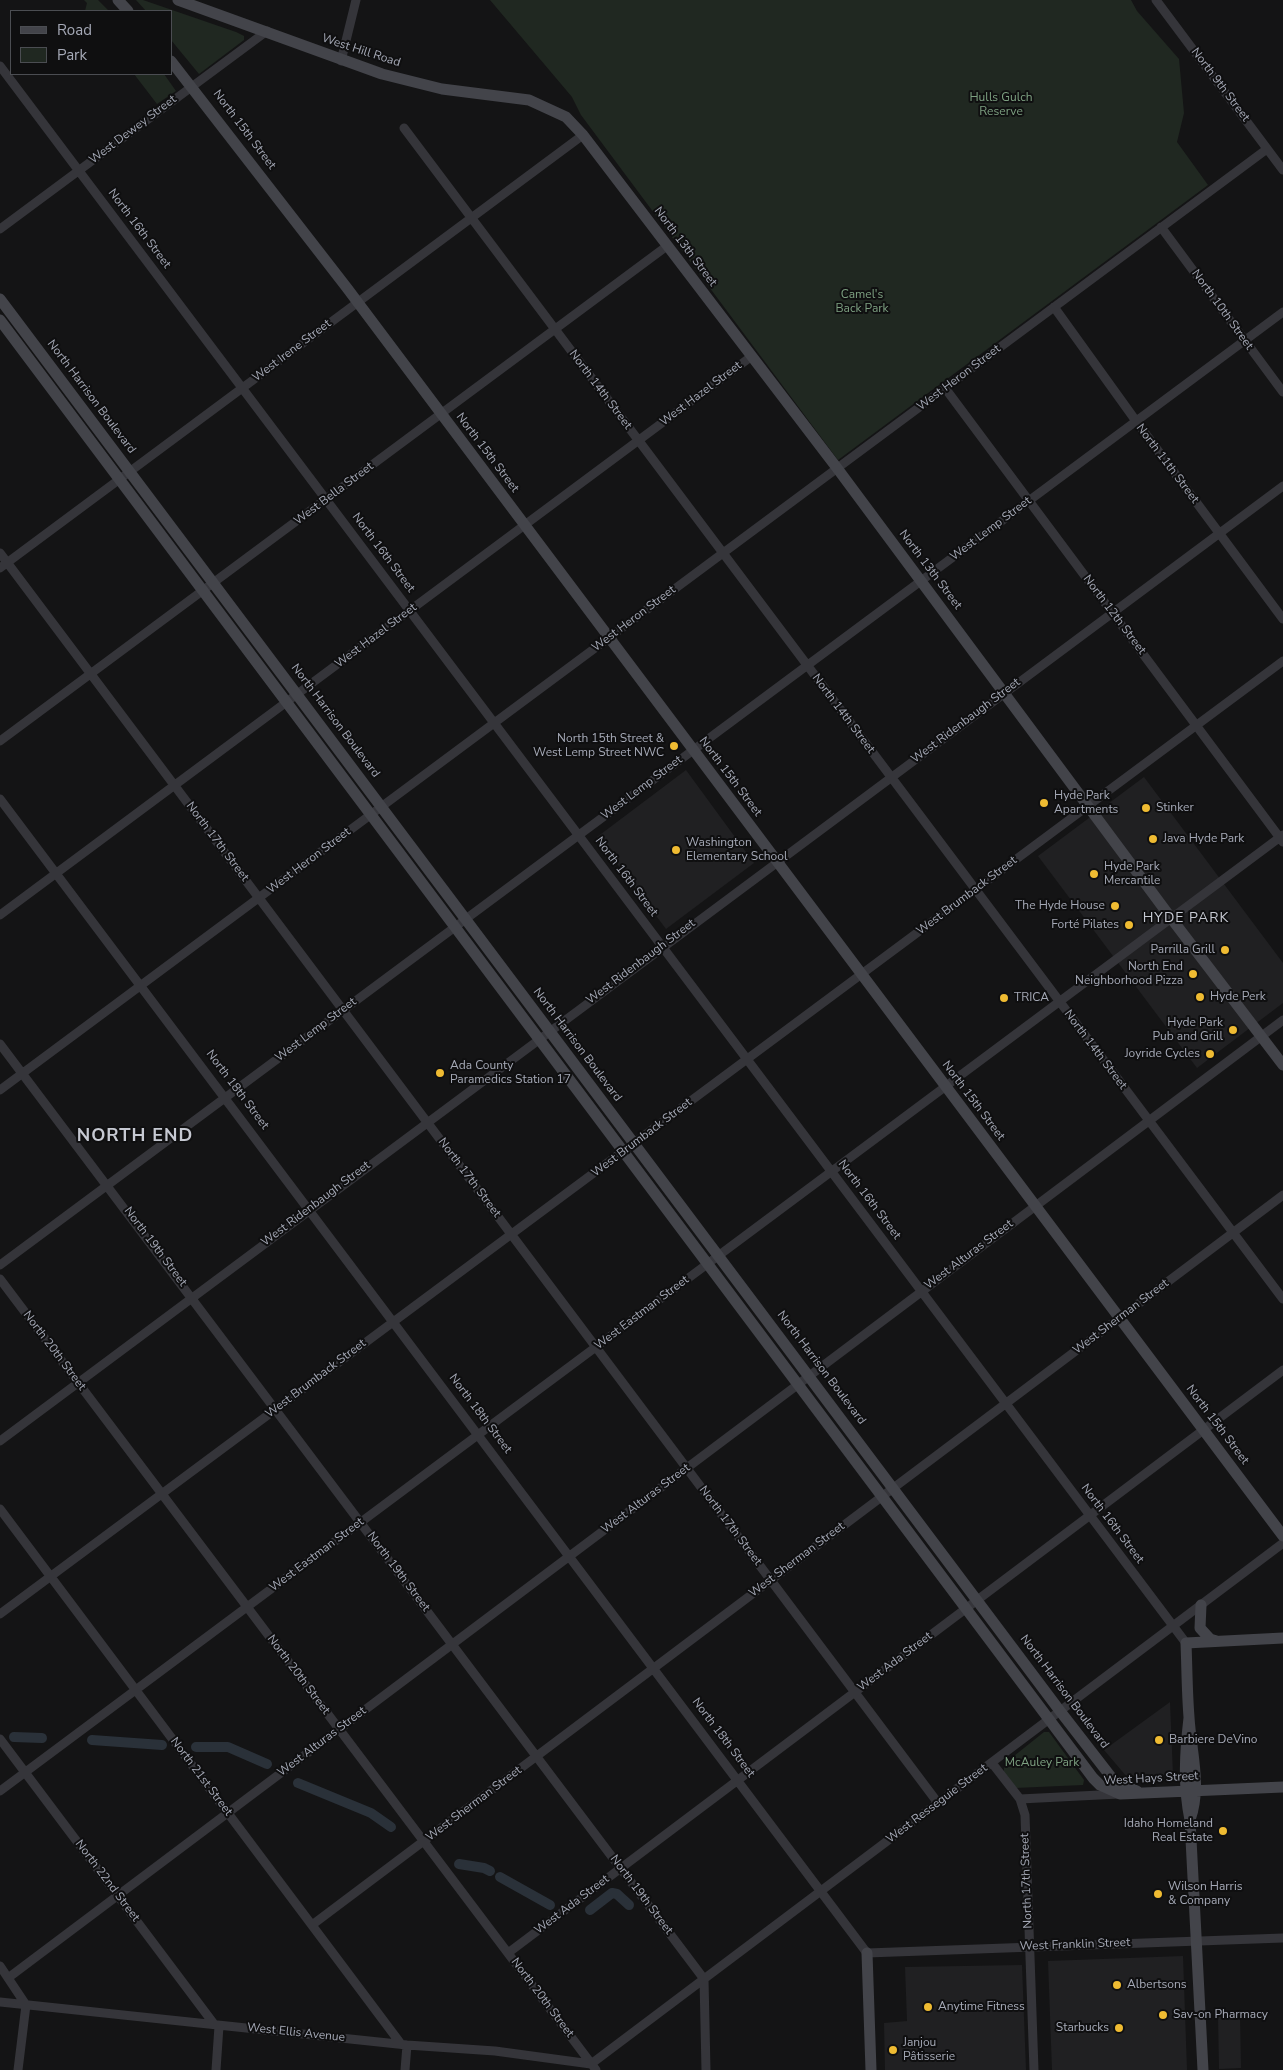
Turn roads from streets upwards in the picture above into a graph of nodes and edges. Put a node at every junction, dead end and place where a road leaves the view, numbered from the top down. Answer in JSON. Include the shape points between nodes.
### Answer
{"nodes":[{"id":1,"x":118,"y":0,"type":"edge"},
{"id":2,"x":178,"y":0,"type":"edge"},
{"id":3,"x":356,"y":0,"type":"edge"},
{"id":4,"x":1156,"y":0,"type":"edge"},
{"id":5,"x":127,"y":10,"type":"edge"},
{"id":6,"x":267,"y":32,"type":"junction"},
{"id":7,"x":341,"y":61,"type":"junction"},
{"id":8,"x":172,"y":62,"type":"edge"},
{"id":9,"x":0,"y":66,"type":"edge"},
{"id":10,"x":193,"y":86,"type":"junction"},
{"id":11,"x":541,"y":105,"type":"joint"},
{"id":12,"x":404,"y":128,"type":"dead end"},
{"id":13,"x":583,"y":135,"type":"junction"},
{"id":14,"x":1267,"y":148,"type":"junction"},
{"id":15,"x":1283,"y":170,"type":"edge"},
{"id":16,"x":79,"y":171,"type":"junction"},
{"id":17,"x":471,"y":218,"type":"junction"},
{"id":18,"x":1161,"y":227,"type":"junction"},
{"id":19,"x":0,"y":230,"type":"edge"},
{"id":20,"x":667,"y":246,"type":"junction"},
{"id":21,"x":0,"y":299,"type":"edge"},
{"id":22,"x":358,"y":302,"type":"junction"},
{"id":23,"x":1054,"y":307,"type":"junction"},
{"id":24,"x":1283,"y":312,"type":"edge"},
{"id":25,"x":0,"y":320,"type":"edge"},
{"id":26,"x":554,"y":330,"type":"junction"},
{"id":27,"x":1244,"y":340,"type":"junction"},
{"id":28,"x":752,"y":356,"type":"junction"},
{"id":29,"x":242,"y":388,"type":"junction"},
{"id":30,"x":945,"y":388,"type":"junction"},
{"id":31,"x":1283,"y":392,"type":"edge"},
{"id":32,"x":441,"y":414,"type":"junction"},
{"id":33,"x":1136,"y":421,"type":"junction"},
{"id":34,"x":638,"y":441,"type":"junction"},
{"id":35,"x":837,"y":468,"type":"junction"},
{"id":36,"x":130,"y":471,"type":"junction"},
{"id":37,"x":119,"y":479,"type":"junction"},
{"id":38,"x":1283,"y":486,"type":"edge"},
{"id":39,"x":326,"y":500,"type":"junction"},
{"id":40,"x":1029,"y":501,"type":"junction"},
{"id":41,"x":524,"y":525,"type":"junction"},
{"id":42,"x":1219,"y":533,"type":"junction"},
{"id":43,"x":0,"y":553,"type":"edge"},
{"id":44,"x":723,"y":553,"type":"junction"},
{"id":45,"x":4,"y":565,"type":"edge"},
{"id":46,"x":921,"y":581,"type":"junction"},
{"id":47,"x":214,"y":582,"type":"junction"},
{"id":48,"x":204,"y":590,"type":"junction"},
{"id":49,"x":409,"y":611,"type":"junction"},
{"id":50,"x":1112,"y":612,"type":"junction"},
{"id":51,"x":1283,"y":619,"type":"edge"},
{"id":52,"x":609,"y":637,"type":"junction"},
{"id":53,"x":1283,"y":661,"type":"edge"},
{"id":54,"x":807,"y":666,"type":"junction"},
{"id":55,"x":90,"y":674,"type":"junction"},
{"id":56,"x":1004,"y":692,"type":"junction"},
{"id":57,"x":298,"y":694,"type":"junction"},
{"id":58,"x":286,"y":702,"type":"junction"},
{"id":59,"x":494,"y":723,"type":"junction"},
{"id":60,"x":1196,"y":726,"type":"junction"},
{"id":61,"x":0,"y":741,"type":"edge"},
{"id":62,"x":693,"y":750,"type":"junction"},
{"id":63,"x":890,"y":777,"type":"junction"},
{"id":64,"x":174,"y":786,"type":"junction"},
{"id":65,"x":0,"y":799,"type":"edge"},
{"id":66,"x":1089,"y":806,"type":"junction"},
{"id":67,"x":381,"y":807,"type":"junction"},
{"id":68,"x":371,"y":814,"type":"junction"},
{"id":69,"x":578,"y":836,"type":"junction"},
{"id":70,"x":1282,"y":838,"type":"edge"},
{"id":71,"x":776,"y":862,"type":"junction"},
{"id":72,"x":55,"y":874,"type":"junction"},
{"id":73,"x":976,"y":890,"type":"junction"},
{"id":74,"x":259,"y":898,"type":"junction"},
{"id":75,"x":0,"y":915,"type":"edge"},
{"id":76,"x":1170,"y":918,"type":"junction"},
{"id":77,"x":466,"y":919,"type":"junction"},
{"id":78,"x":455,"y":927,"type":"junction"},
{"id":79,"x":662,"y":947,"type":"junction"},
{"id":80,"x":861,"y":975,"type":"junction"},
{"id":81,"x":139,"y":986,"type":"junction"},
{"id":82,"x":1059,"y":1002,"type":"junction"},
{"id":83,"x":343,"y":1010,"type":"junction"},
{"id":84,"x":1283,"y":1020,"type":"edge"},
{"id":85,"x":549,"y":1030,"type":"junction"},
{"id":86,"x":1262,"y":1036,"type":"junction"},
{"id":87,"x":539,"y":1038,"type":"junction"},
{"id":88,"x":0,"y":1044,"type":"edge"},
{"id":89,"x":747,"y":1060,"type":"junction"},
{"id":90,"x":1283,"y":1065,"type":"edge"},
{"id":91,"x":22,"y":1074,"type":"junction"},
{"id":92,"x":945,"y":1087,"type":"junction"},
{"id":93,"x":0,"y":1090,"type":"edge"},
{"id":94,"x":225,"y":1098,"type":"junction"},
{"id":95,"x":1149,"y":1121,"type":"junction"},
{"id":96,"x":426,"y":1122,"type":"junction"},
{"id":97,"x":634,"y":1144,"type":"junction"},
{"id":98,"x":623,"y":1152,"type":"junction"},
{"id":99,"x":831,"y":1172,"type":"junction"},
{"id":100,"x":108,"y":1185,"type":"junction"},
{"id":101,"x":1283,"y":1195,"type":"edge"},
{"id":102,"x":1035,"y":1206,"type":"junction"},
{"id":103,"x":309,"y":1209,"type":"junction"},
{"id":104,"x":1233,"y":1233,"type":"junction"},
{"id":105,"x":511,"y":1235,"type":"junction"},
{"id":106,"x":718,"y":1256,"type":"junction"},
{"id":107,"x":707,"y":1264,"type":"junction"},
{"id":108,"x":0,"y":1265,"type":"edge"},
{"id":109,"x":0,"y":1280,"type":"edge"},
{"id":110,"x":921,"y":1292,"type":"junction"},
{"id":111,"x":192,"y":1296,"type":"junction"},
{"id":112,"x":1283,"y":1299,"type":"edge"},
{"id":113,"x":1119,"y":1318,"type":"junction"},
{"id":114,"x":394,"y":1322,"type":"junction"},
{"id":115,"x":596,"y":1347,"type":"junction"},
{"id":116,"x":1283,"y":1370,"type":"edge"},
{"id":117,"x":809,"y":1376,"type":"junction"},
{"id":118,"x":78,"y":1382,"type":"junction"},
{"id":119,"x":798,"y":1384,"type":"junction"},
{"id":120,"x":1005,"y":1404,"type":"junction"},
{"id":121,"x":276,"y":1409,"type":"junction"},
{"id":122,"x":1203,"y":1430,"type":"junction"},
{"id":123,"x":478,"y":1435,"type":"junction"},
{"id":124,"x":0,"y":1441,"type":"edge"},
{"id":125,"x":686,"y":1468,"type":"junction"},
{"id":126,"x":893,"y":1488,"type":"junction"},
{"id":127,"x":162,"y":1494,"type":"junction"},
{"id":128,"x":883,"y":1496,"type":"junction"},
{"id":129,"x":0,"y":1509,"type":"edge"},
{"id":130,"x":1089,"y":1516,"type":"junction"},
{"id":131,"x":361,"y":1522,"type":"junction"},
{"id":132,"x":1283,"y":1536,"type":"edge"},
{"id":133,"x":1283,"y":1543,"type":"edge"},
{"id":134,"x":569,"y":1556,"type":"junction"},
{"id":135,"x":50,"y":1577,"type":"junction"},
{"id":136,"x":771,"y":1580,"type":"junction"},
{"id":137,"x":977,"y":1600,"type":"junction"},
{"id":138,"x":1201,"y":1604,"type":"junction"},
{"id":139,"x":247,"y":1607,"type":"junction"},
{"id":140,"x":966,"y":1608,"type":"junction"},
{"id":141,"x":0,"y":1614,"type":"edge"},
{"id":142,"x":1172,"y":1627,"type":"junction"},
{"id":143,"x":1283,"y":1638,"type":"edge"},
{"id":144,"x":1218,"y":1641,"type":"junction"},
{"id":145,"x":1186,"y":1643,"type":"junction"},
{"id":146,"x":452,"y":1644,"type":"junction"},
{"id":147,"x":654,"y":1668,"type":"junction"},
{"id":148,"x":135,"y":1690,"type":"junction"},
{"id":149,"x":855,"y":1692,"type":"junction"},
{"id":150,"x":1060,"y":1711,"type":"junction"},
{"id":151,"x":1050,"y":1719,"type":"junction"},
{"id":152,"x":339,"y":1729,"type":"junction"},
{"id":153,"x":0,"y":1739,"type":"edge"},
{"id":154,"x":537,"y":1757,"type":"junction"},
{"id":155,"x":992,"y":1763,"type":"junction"},
{"id":156,"x":25,"y":1772,"type":"junction"},
{"id":157,"x":738,"y":1780,"type":"junction"},
{"id":158,"x":1283,"y":1787,"type":"edge"},
{"id":159,"x":0,"y":1791,"type":"edge"},
{"id":160,"x":1191,"y":1791,"type":"junction"},
{"id":161,"x":1144,"y":1793,"type":"junction"},
{"id":162,"x":1120,"y":1794,"type":"junction"},
{"id":163,"x":1020,"y":1799,"type":"junction"},
{"id":164,"x":938,"y":1803,"type":"junction"},
{"id":165,"x":228,"y":1813,"type":"junction"},
{"id":166,"x":424,"y":1842,"type":"junction"},
{"id":167,"x":621,"y":1868,"type":"junction"},
{"id":168,"x":821,"y":1891,"type":"junction"},
{"id":169,"x":118,"y":1896,"type":"junction"},
{"id":170,"x":312,"y":1925,"type":"junction"},
{"id":171,"x":1283,"y":1938,"type":"edge"},
{"id":172,"x":1196,"y":1940,"type":"junction"},
{"id":173,"x":1030,"y":1947,"type":"junction"},
{"id":174,"x":508,"y":1953,"type":"junction"},
{"id":175,"x":867,"y":1953,"type":"junction"},
{"id":176,"x":0,"y":1966,"type":"edge"},
{"id":177,"x":8,"y":1978,"type":"junction"},
{"id":178,"x":704,"y":1979,"type":"junction"},
{"id":179,"x":0,"y":2002,"type":"edge"},
{"id":180,"x":26,"y":2005,"type":"junction"},
{"id":181,"x":217,"y":2025,"type":"junction"},
{"id":182,"x":404,"y":2045,"type":"junction"},
{"id":183,"x":594,"y":2067,"type":"edge"},
{"id":184,"x":18,"y":2070,"type":"edge"},
{"id":185,"x":216,"y":2070,"type":"edge"},
{"id":186,"x":405,"y":2070,"type":"edge"},
{"id":187,"x":706,"y":2070,"type":"edge"},
{"id":188,"x":871,"y":2070,"type":"edge"},
{"id":189,"x":1034,"y":2070,"type":"edge"},
{"id":190,"x":1203,"y":2070,"type":"edge"}],
"edges":[{"from":1,"to":5,"type":"street"},
{"from":2,"to":6,"type":"street","name":"West Hill Road"},
{"from":3,"to":7,"type":"street"},
{"from":4,"to":14,"type":"street","name":"North 9th Street"},
{"from":6,"to":7,"type":"street","name":"West Hill Road"},
{"from":6,"to":10,"type":"street","name":"West Dewey Street"},
{"from":7,"to":11,"type":"street","name":"West Hill Road","via":[[442,89],[528,100]]},
{"from":8,"to":10,"type":"street","name":"North 15th Street"},
{"from":9,"to":16,"type":"street","name":"North 16th Street"},
{"from":10,"to":16,"type":"street","name":"West Dewey Street"},
{"from":10,"to":22,"type":"street","name":"North 15th Street"},
{"from":11,"to":13,"type":"street","name":"North 13th Street","via":[[566,118]]},
{"from":12,"to":17,"type":"street","name":"North 14th Street"},
{"from":13,"to":17,"type":"street","name":"West Irene Street"},
{"from":13,"to":20,"type":"street","name":"North 13th Street"},
{"from":14,"to":15,"type":"street","name":"North 9th Street"},
{"from":14,"to":18,"type":"street","name":"West Heron Street"},
{"from":16,"to":19,"type":"street","name":"West Dewey Street"},
{"from":16,"to":29,"type":"street","name":"North 16th Street"},
{"from":17,"to":22,"type":"street","name":"West Irene Street"},
{"from":17,"to":26,"type":"street","name":"North 14th Street"},
{"from":18,"to":23,"type":"street","name":"West Heron Street"},
{"from":18,"to":27,"type":"street","name":"North 10th Street"},
{"from":20,"to":26,"type":"street","name":"West Bella Street"},
{"from":20,"to":28,"type":"street","name":"North 13th Street"},
{"from":21,"to":36,"type":"street","name":"North Harrison Boulevard"},
{"from":22,"to":29,"type":"street","name":"West Irene Street"},
{"from":22,"to":32,"type":"street","name":"North 15th Street"},
{"from":23,"to":30,"type":"street","name":"West Heron Street"},
{"from":23,"to":33,"type":"street","name":"North 11th Street"},
{"from":24,"to":27,"type":"street","name":"West Lemp Street"},
{"from":25,"to":37,"type":"street"},
{"from":26,"to":32,"type":"street","name":"West Bella Street"},
{"from":26,"to":34,"type":"street","name":"North 14th Street"},
{"from":27,"to":31,"type":"street","name":"North 10th Street"},
{"from":27,"to":33,"type":"street","name":"West Lemp Street"},
{"from":28,"to":34,"type":"street","name":"West Hazel Street"},
{"from":28,"to":35,"type":"street","name":"North 13th Street"},
{"from":29,"to":36,"type":"street","name":"West Irene Street"},
{"from":29,"to":39,"type":"street","name":"North 16th Street"},
{"from":30,"to":35,"type":"street","name":"West Heron Street"},
{"from":30,"to":40,"type":"street","name":"North 12th Street"},
{"from":32,"to":39,"type":"street","name":"West Bella Street"},
{"from":32,"to":41,"type":"street","name":"North 15th Street"},
{"from":33,"to":40,"type":"street","name":"West Lemp Street"},
{"from":33,"to":42,"type":"street","name":"North 11th Street"},
{"from":34,"to":41,"type":"street","name":"West Hazel Street"},
{"from":34,"to":44,"type":"street","name":"North 14th Street"},
{"from":35,"to":44,"type":"street","name":"West Heron Street"},
{"from":35,"to":46,"type":"street","name":"North 13th Street"},
{"from":36,"to":37,"type":"street","name":"West Irene Street"},
{"from":36,"to":47,"type":"street","name":"North Harrison Boulevard"},
{"from":37,"to":45,"type":"street","name":"West Irene Street"},
{"from":37,"to":48,"type":"street"},
{"from":38,"to":42,"type":"street","name":"West Ridenbaugh Street"},
{"from":39,"to":47,"type":"street","name":"West Bella Street"},
{"from":39,"to":49,"type":"street","name":"North 16th Street"},
{"from":40,"to":46,"type":"street","name":"West Lemp Street"},
{"from":40,"to":50,"type":"street","name":"North 12th Street"},
{"from":41,"to":49,"type":"street","name":"West Hazel Street"},
{"from":41,"to":52,"type":"street","name":"North 15th Street"},
{"from":42,"to":50,"type":"street","name":"West Ridenbaugh Street"},
{"from":42,"to":51,"type":"street","name":"North 11th Street"},
{"from":43,"to":45,"type":"street","name":"North 17th Street"},
{"from":44,"to":52,"type":"street","name":"West Heron Street"},
{"from":44,"to":54,"type":"street","name":"North 14th Street"},
{"from":45,"to":55,"type":"street","name":"North 17th Street"},
{"from":46,"to":54,"type":"street","name":"West Lemp Street"},
{"from":46,"to":56,"type":"street","name":"North 13th Street"},
{"from":47,"to":48,"type":"street","name":"West Bella Street"},
{"from":47,"to":57,"type":"street","name":"North Harrison Boulevard"},
{"from":48,"to":55,"type":"street","name":"West Bella Street"},
{"from":48,"to":58,"type":"street"},
{"from":49,"to":57,"type":"street","name":"West Hazel Street"},
{"from":49,"to":59,"type":"street","name":"North 16th Street"},
{"from":50,"to":56,"type":"street","name":"West Ridenbaugh Street"},
{"from":50,"to":60,"type":"street","name":"North 12th Street"},
{"from":52,"to":59,"type":"street","name":"West Heron Street"},
{"from":52,"to":62,"type":"street","name":"North 15th Street"},
{"from":53,"to":60,"type":"street","name":"West Brumback Street"},
{"from":54,"to":62,"type":"street","name":"West Lemp Street"},
{"from":54,"to":63,"type":"street","name":"North 14th Street"},
{"from":55,"to":61,"type":"street","name":"West Bella Street"},
{"from":55,"to":64,"type":"street","name":"North 17th Street"},
{"from":56,"to":63,"type":"street","name":"West Ridenbaugh Street"},
{"from":56,"to":66,"type":"street","name":"North 13th Street"},
{"from":57,"to":58,"type":"street","name":"West Hazel Street"},
{"from":57,"to":67,"type":"street","name":"North Harrison Boulevard"},
{"from":58,"to":64,"type":"street","name":"West Hazel Street"},
{"from":58,"to":68,"type":"street"},
{"from":59,"to":67,"type":"street","name":"West Heron Street"},
{"from":59,"to":69,"type":"street","name":"North 16th Street"},
{"from":60,"to":66,"type":"street","name":"West Brumback Street"},
{"from":60,"to":70,"type":"street","name":"North 12th Street"},
{"from":62,"to":69,"type":"street","name":"West Lemp Street"},
{"from":62,"to":71,"type":"street","name":"North 15th Street"},
{"from":63,"to":71,"type":"street","name":"West Ridenbaugh Street"},
{"from":63,"to":73,"type":"street","name":"North 14th Street"},
{"from":64,"to":72,"type":"street","name":"West Hazel Street"},
{"from":64,"to":74,"type":"street","name":"North 17th Street"},
{"from":65,"to":72,"type":"street","name":"North 18th Street"},
{"from":66,"to":73,"type":"street","name":"West Brumback Street"},
{"from":66,"to":76,"type":"street","name":"North 13th Street"},
{"from":67,"to":68,"type":"street","name":"West Heron Street"},
{"from":67,"to":77,"type":"street","name":"North Harrison Boulevard"},
{"from":68,"to":74,"type":"street","name":"West Heron Street"},
{"from":68,"to":78,"type":"street"},
{"from":69,"to":77,"type":"street","name":"West Lemp Street"},
{"from":69,"to":79,"type":"street","name":"North 16th Street"},
{"from":70,"to":76,"type":"street","name":"West Eastman Street"},
{"from":71,"to":79,"type":"street","name":"West Ridenbaugh Street"},
{"from":71,"to":80,"type":"street","name":"North 15th Street"},
{"from":72,"to":75,"type":"street","name":"West Hazel Street"},
{"from":72,"to":81,"type":"street","name":"North 18th Street"},
{"from":73,"to":80,"type":"street","name":"West Brumback Street"},
{"from":73,"to":82,"type":"street","name":"North 14th Street"},
{"from":74,"to":81,"type":"street","name":"West Heron Street"},
{"from":74,"to":83,"type":"street","name":"North 17th Street"},
{"from":76,"to":82,"type":"street","name":"West Eastman Street"},
{"from":76,"to":86,"type":"street","name":"North 13th Street"},
{"from":77,"to":78,"type":"street","name":"West Lemp Street"},
{"from":77,"to":85,"type":"street","name":"North Harrison Boulevard"},
{"from":78,"to":83,"type":"street","name":"West Lemp Street"},
{"from":78,"to":87,"type":"street"},
{"from":79,"to":85,"type":"street","name":"West Ridenbaugh Street"},
{"from":79,"to":89,"type":"street","name":"North 16th Street"},
{"from":80,"to":89,"type":"street","name":"West Brumback Street"},
{"from":80,"to":92,"type":"street","name":"North 15th Street"},
{"from":81,"to":91,"type":"street","name":"West Heron Street"},
{"from":81,"to":94,"type":"street","name":"North 18th Street"},
{"from":82,"to":92,"type":"street","name":"West Eastman Street"},
{"from":82,"to":95,"type":"street","name":"North 14th Street"},
{"from":83,"to":94,"type":"street","name":"West Lemp Street"},
{"from":83,"to":96,"type":"street","name":"North 17th Street"},
{"from":84,"to":86,"type":"street","name":"West Alturas Street"},
{"from":85,"to":87,"type":"street","name":"West Ridenbaugh Street"},
{"from":85,"to":97,"type":"street","name":"North Harrison Boulevard"},
{"from":86,"to":90,"type":"street","name":"North 13th Street"},
{"from":86,"to":95,"type":"street","name":"West Alturas Street"},
{"from":87,"to":96,"type":"street","name":"West Ridenbaugh Street"},
{"from":87,"to":98,"type":"street"},
{"from":88,"to":91,"type":"street","name":"North 19th Street"},
{"from":89,"to":97,"type":"street","name":"West Brumback Street"},
{"from":89,"to":99,"type":"street","name":"North 16th Street"},
{"from":91,"to":93,"type":"street","name":"West Heron Street"},
{"from":91,"to":100,"type":"street","name":"North 19th Street"},
{"from":92,"to":99,"type":"street","name":"West Eastman Street"},
{"from":92,"to":102,"type":"street","name":"North 15th Street"},
{"from":94,"to":100,"type":"street","name":"West Lemp Street"},
{"from":94,"to":103,"type":"street","name":"North 18th Street"},
{"from":95,"to":102,"type":"street","name":"West Alturas Street"},
{"from":95,"to":104,"type":"street","name":"North 14th Street"},
{"from":96,"to":103,"type":"street","name":"West Ridenbaugh Street"},
{"from":96,"to":105,"type":"street","name":"North 17th Street"},
{"from":97,"to":98,"type":"street","name":"West Brumback Street"},
{"from":97,"to":106,"type":"street","name":"North Harrison Boulevard"},
{"from":98,"to":105,"type":"street","name":"West Brumback Street"},
{"from":98,"to":107,"type":"street"},
{"from":99,"to":106,"type":"street","name":"West Eastman Street"},
{"from":99,"to":110,"type":"street","name":"North 16th Street"},
{"from":100,"to":108,"type":"street","name":"West Lemp Street"},
{"from":100,"to":111,"type":"street","name":"North 19th Street"},
{"from":101,"to":104,"type":"street","name":"West Sherman Street"},
{"from":102,"to":110,"type":"street","name":"West Alturas Street"},
{"from":102,"to":113,"type":"street","name":"North 15th Street"},
{"from":103,"to":111,"type":"street","name":"West Ridenbaugh Street"},
{"from":103,"to":114,"type":"street","name":"North 18th Street"},
{"from":104,"to":112,"type":"street","name":"North 14th Street"},
{"from":104,"to":113,"type":"street","name":"West Sherman Street"},
{"from":105,"to":114,"type":"street","name":"West Brumback Street"},
{"from":105,"to":115,"type":"street","name":"North 17th Street"},
{"from":106,"to":107,"type":"street","name":"West Eastman Street"},
{"from":106,"to":117,"type":"street","name":"North Harrison Boulevard"},
{"from":107,"to":115,"type":"street","name":"West Eastman Street"},
{"from":107,"to":119,"type":"street"},
{"from":109,"to":118,"type":"street","name":"North 20th Street"},
{"from":110,"to":117,"type":"street","name":"West Alturas Street"},
{"from":110,"to":120,"type":"street","name":"North 16th Street"},
{"from":111,"to":118,"type":"street","name":"West Ridenbaugh Street"},
{"from":111,"to":121,"type":"street","name":"North 19th Street"},
{"from":113,"to":120,"type":"street","name":"West Sherman Street"},
{"from":113,"to":122,"type":"street","name":"North 15th Street"},
{"from":114,"to":121,"type":"street","name":"West Brumback Street"},
{"from":114,"to":123,"type":"street","name":"North 18th Street"},
{"from":115,"to":123,"type":"street","name":"West Eastman Street"},
{"from":115,"to":125,"type":"street","name":"North 17th Street"},
{"from":116,"to":122,"type":"street","name":"West Ada Street"},
{"from":117,"to":119,"type":"street","name":"West Alturas Street"},
{"from":117,"to":126,"type":"street","name":"North Harrison Boulevard"},
{"from":118,"to":124,"type":"street","name":"West Ridenbaugh Street"},
{"from":118,"to":127,"type":"street","name":"North 20th Street"},
{"from":119,"to":125,"type":"street","name":"West Alturas Street"},
{"from":119,"to":128,"type":"street"},
{"from":120,"to":126,"type":"street","name":"West Sherman Street"},
{"from":120,"to":130,"type":"street","name":"North 16th Street"},
{"from":121,"to":127,"type":"street","name":"West Brumback Street"},
{"from":121,"to":131,"type":"street","name":"North 19th Street"},
{"from":122,"to":130,"type":"street","name":"West Ada Street"},
{"from":122,"to":132,"type":"street","name":"North 15th Street"},
{"from":123,"to":131,"type":"street","name":"West Eastman Street"},
{"from":123,"to":134,"type":"street","name":"North 18th Street"},
{"from":125,"to":134,"type":"street","name":"West Alturas Street"},
{"from":125,"to":136,"type":"street","name":"North 17th Street"},
{"from":126,"to":128,"type":"street","name":"West Sherman Street"},
{"from":126,"to":137,"type":"street","name":"North Harrison Boulevard"},
{"from":127,"to":135,"type":"street","name":"West Brumback Street"},
{"from":127,"to":139,"type":"street","name":"North 20th Street"},
{"from":128,"to":136,"type":"street","name":"West Sherman Street"},
{"from":128,"to":140,"type":"street"},
{"from":129,"to":135,"type":"street","name":"North 21st Street"},
{"from":130,"to":137,"type":"street","name":"West Ada Street"},
{"from":130,"to":142,"type":"street","name":"North 16th Street"},
{"from":131,"to":139,"type":"street","name":"West Eastman Street"},
{"from":131,"to":146,"type":"street","name":"North 19th Street"},
{"from":133,"to":138,"type":"street","name":"West Resseguie Street"},
{"from":134,"to":146,"type":"street","name":"West Alturas Street"},
{"from":134,"to":147,"type":"street","name":"North 18th Street"},
{"from":135,"to":141,"type":"street","name":"West Brumback Street"},
{"from":135,"to":148,"type":"street","name":"North 21st Street"},
{"from":136,"to":147,"type":"street","name":"West Sherman Street"},
{"from":136,"to":149,"type":"street","name":"North 17th Street"},
{"from":137,"to":140,"type":"street","name":"West Ada Street"},
{"from":137,"to":150,"type":"street","name":"North Harrison Boulevard"},
{"from":138,"to":142,"type":"street","name":"West Resseguie Street"},
{"from":138,"to":144,"type":"street","via":[[1200,1628],[1210,1639]]},
{"from":139,"to":148,"type":"street","name":"West Eastman Street"},
{"from":139,"to":152,"type":"street","name":"North 20th Street"},
{"from":140,"to":149,"type":"street","name":"West Ada Street"},
{"from":140,"to":151,"type":"street"},
{"from":142,"to":145,"type":"street","name":"North 16th Street"},
{"from":142,"to":150,"type":"street","name":"West Resseguie Street"},
{"from":143,"to":144,"type":"street"},
{"from":144,"to":145,"type":"street"},
{"from":145,"to":160,"type":"street"},
{"from":146,"to":152,"type":"street","name":"West Alturas Street"},
{"from":146,"to":154,"type":"street","name":"North 19th Street"},
{"from":147,"to":154,"type":"street","name":"West Sherman Street"},
{"from":147,"to":157,"type":"street","name":"North 18th Street"},
{"from":148,"to":156,"type":"street","name":"West Eastman Street"},
{"from":148,"to":165,"type":"street","name":"North 21st Street"},
{"from":149,"to":157,"type":"street","name":"West Ada Street"},
{"from":149,"to":164,"type":"street","name":"North 17th Street"},
{"from":150,"to":151,"type":"street","name":"West Resseguie Street"},
{"from":150,"to":161,"type":"street","name":"North Harrison Boulevard","via":[[1115,1782]]},
{"from":151,"to":155,"type":"street","name":"West Resseguie Street"},
{"from":151,"to":162,"type":"street","via":[[1100,1785]]},
{"from":152,"to":165,"type":"street","name":"West Alturas Street"},
{"from":152,"to":166,"type":"street","name":"North 20th Street"},
{"from":153,"to":156,"type":"street","name":"North 22nd Street"},
{"from":154,"to":166,"type":"street","name":"West Sherman Street"},
{"from":154,"to":167,"type":"street","name":"North 19th Street"},
{"from":155,"to":163,"type":"street","name":"North 17th Street"},
{"from":155,"to":164,"type":"street","name":"West Resseguie Street"},
{"from":156,"to":159,"type":"street","name":"West Eastman Street"},
{"from":156,"to":169,"type":"street","name":"North 22nd Street"},
{"from":157,"to":167,"type":"street","name":"West Ada Street"},
{"from":157,"to":168,"type":"street","name":"North 18th Street"},
{"from":158,"to":160,"type":"street","name":"West Hays Street"},
{"from":160,"to":161,"type":"street","name":"West Hays Street"},
{"from":160,"to":172,"type":"street","via":[[1196,1803],[1190,1820]]},
{"from":161,"to":162,"type":"street","name":"West Hays Street"},
{"from":162,"to":163,"type":"street","name":"West Hays Street"},
{"from":163,"to":173,"type":"street","name":"North 17th Street","via":[[1025,1815]]},
{"from":164,"to":168,"type":"street","name":"West Resseguie Street"},
{"from":165,"to":169,"type":"street","name":"West Alturas Street"},
{"from":165,"to":170,"type":"street","name":"North 21st Street"},
{"from":166,"to":170,"type":"street","name":"West Sherman Street"},
{"from":166,"to":174,"type":"street","name":"North 20th Street"},
{"from":167,"to":174,"type":"street","name":"West Ada Street"},
{"from":167,"to":178,"type":"street","name":"North 19th Street"},
{"from":168,"to":175,"type":"street","name":"North 18th Street"},
{"from":168,"to":178,"type":"street","name":"West Resseguie Street"},
{"from":169,"to":177,"type":"street","name":"West Alturas Street"},
{"from":169,"to":181,"type":"street","name":"North 22nd Street"},
{"from":170,"to":182,"type":"street","name":"North 21st Street"},
{"from":171,"to":172,"type":"street","name":"West Franklin Street"},
{"from":172,"to":173,"type":"street","name":"West Franklin Street"},
{"from":172,"to":190,"type":"street"},
{"from":173,"to":175,"type":"street","name":"West Franklin Street"},
{"from":173,"to":189,"type":"street","name":"North 17th Street"},
{"from":174,"to":183,"type":"street","name":"North 20th Street"},
{"from":175,"to":188,"type":"street"},
{"from":176,"to":177,"type":"street"},
{"from":177,"to":180,"type":"street"},
{"from":178,"to":183,"type":"street","name":"West Resseguie Street"},
{"from":178,"to":187,"type":"street"},
{"from":179,"to":180,"type":"street","name":"West Ellis Avenue"},
{"from":180,"to":181,"type":"street","name":"West Ellis Avenue"},
{"from":180,"to":184,"type":"street"},
{"from":181,"to":182,"type":"street","name":"West Ellis Avenue"},
{"from":181,"to":185,"type":"street"},
{"from":182,"to":183,"type":"street","name":"West Ellis Avenue","via":[[495,2051]]},
{"from":182,"to":186,"type":"street"}]}
